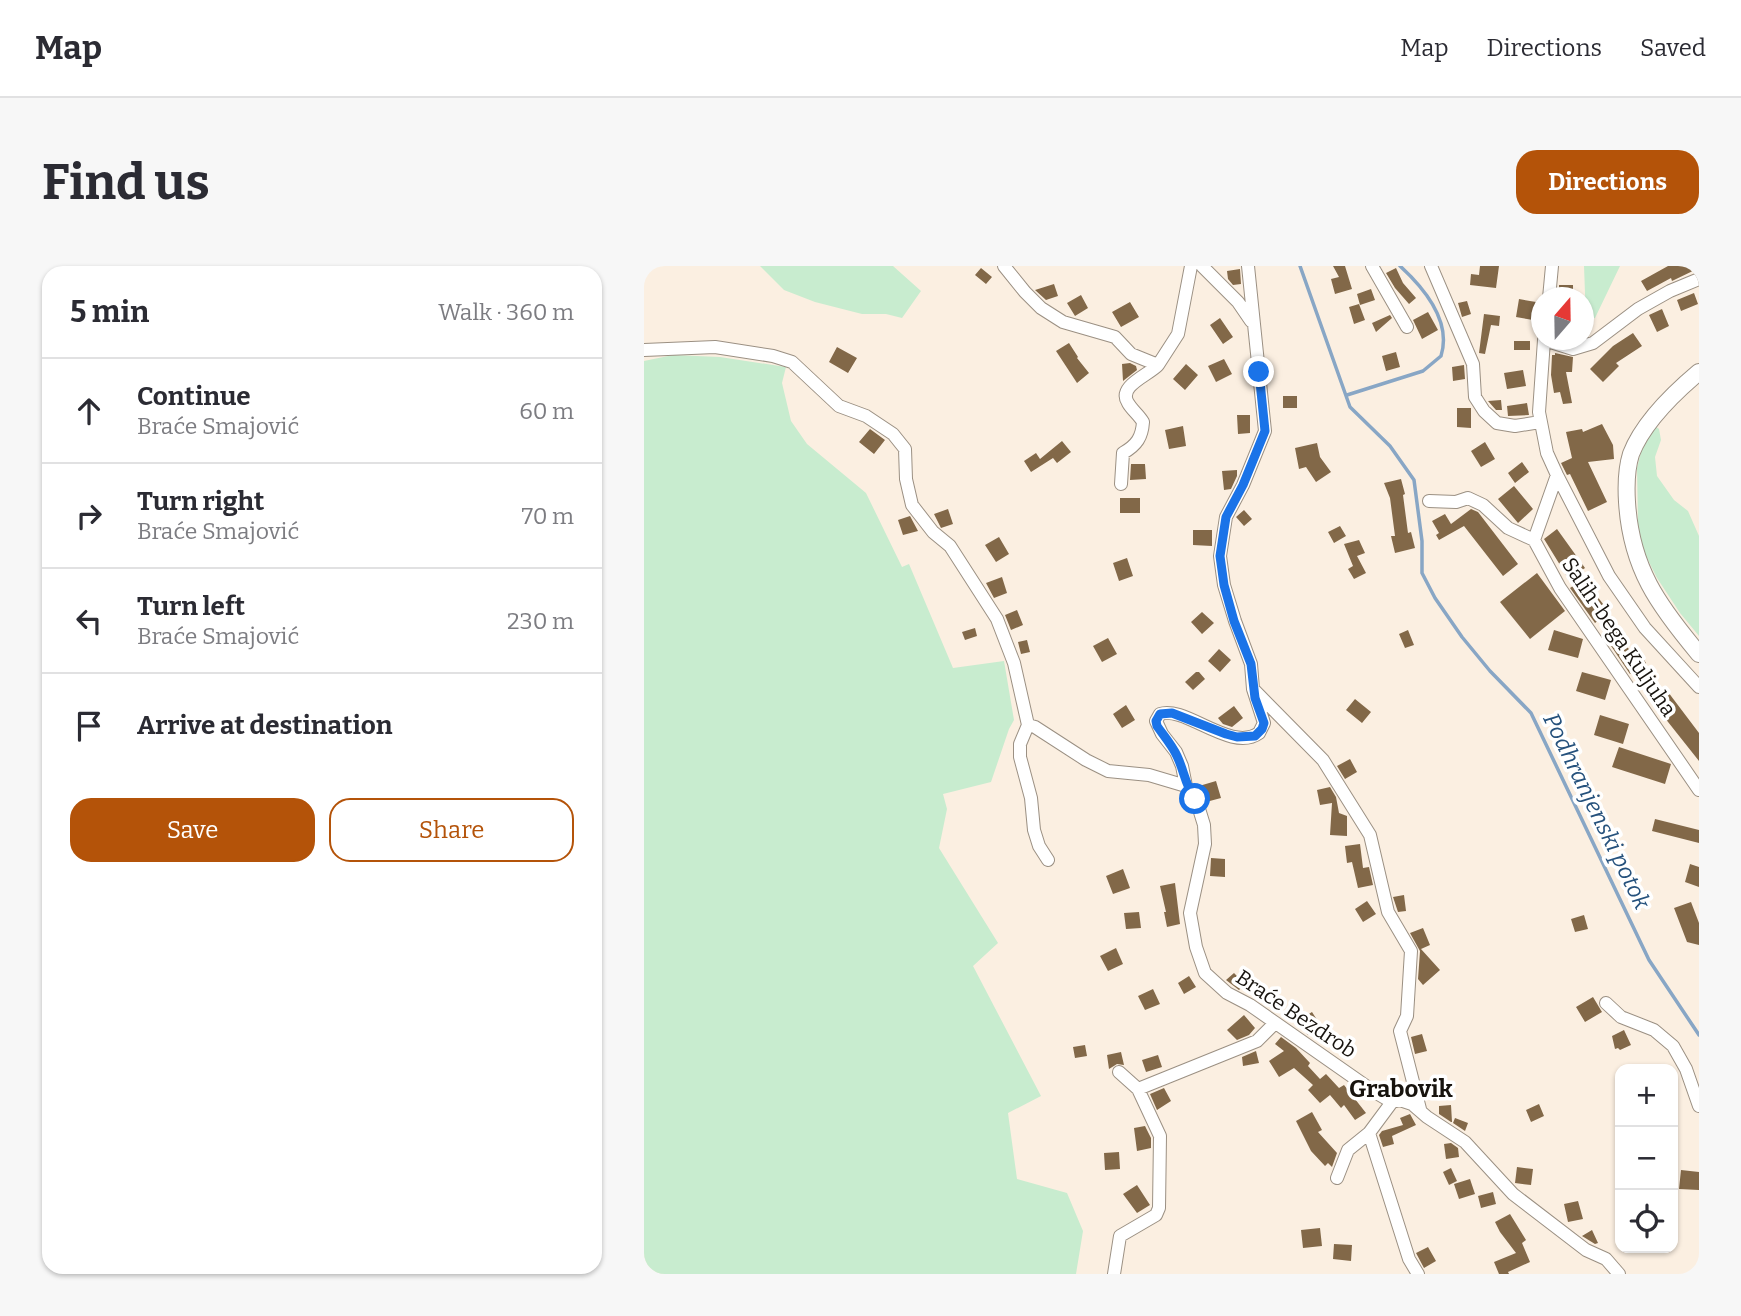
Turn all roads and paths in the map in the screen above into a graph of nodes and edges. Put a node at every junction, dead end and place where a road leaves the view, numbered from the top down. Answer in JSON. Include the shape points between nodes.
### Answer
{"nodes":[{"id":1,"x":1004,"y":266,"type":"edge"},
{"id":2,"x":1191,"y":266,"type":"edge"},
{"id":3,"x":1202,"y":266,"type":"edge"},
{"id":4,"x":1248,"y":266,"type":"edge"},
{"id":5,"x":1372,"y":266,"type":"edge"},
{"id":6,"x":1431,"y":266,"type":"edge"},
{"id":7,"x":1552,"y":266,"type":"edge"},
{"id":8,"x":1699,"y":279,"type":"edge"},
{"id":9,"x":1550,"y":287,"type":"edge"},
{"id":10,"x":1253,"y":324,"type":"junction"},
{"id":11,"x":1407,"y":327,"type":"dead end"},
{"id":12,"x":1594,"y":342,"type":"edge"},
{"id":13,"x":644,"y":350,"type":"edge"},
{"id":14,"x":1543,"y":350,"type":"edge"},
{"id":15,"x":1158,"y":365,"type":"junction"},
{"id":16,"x":1699,"y":372,"type":"edge"},
{"id":17,"x":1540,"y":422,"type":"junction"},
{"id":18,"x":1557,"y":475,"type":"junction"},
{"id":19,"x":1121,"y":484,"type":"dead end"},
{"id":20,"x":1429,"y":501,"type":"dead end"},
{"id":21,"x":1534,"y":540,"type":"junction"},
{"id":22,"x":1699,"y":654,"type":"edge"},
{"id":23,"x":1699,"y":687,"type":"edge"},
{"id":24,"x":1253,"y":689,"type":"junction"},
{"id":25,"x":1028,"y":725,"type":"junction"},
{"id":26,"x":1186,"y":786,"type":"junction"},
{"id":27,"x":1699,"y":790,"type":"edge"},
{"id":28,"x":1048,"y":860,"type":"dead end"},
{"id":29,"x":1606,"y":1003,"type":"dead end"},
{"id":30,"x":1275,"y":1023,"type":"junction"},
{"id":31,"x":1119,"y":1072,"type":"dead end"},
{"id":32,"x":1138,"y":1089,"type":"junction"},
{"id":33,"x":1392,"y":1102,"type":"junction"},
{"id":34,"x":1699,"y":1106,"type":"edge"},
{"id":35,"x":1420,"y":1109,"type":"junction"},
{"id":36,"x":1369,"y":1133,"type":"junction"},
{"id":37,"x":1337,"y":1178,"type":"dead end"},
{"id":38,"x":1114,"y":1274,"type":"edge"},
{"id":39,"x":1418,"y":1274,"type":"edge"},
{"id":40,"x":1619,"y":1274,"type":"edge"}],
"edges":[{"from":1,"to":15,"type":"street","via":[[1052,315],[1115,337],[1131,354]]},
{"from":2,"to":15,"type":"street","via":[[1178,334]]},
{"from":3,"to":10,"type":"street"},
{"from":4,"to":10,"type":"street"},
{"from":5,"to":11,"type":"street"},
{"from":6,"to":17,"type":"street","via":[[1474,364],[1475,397],[1484,411],[1497,423]]},
{"from":7,"to":9,"type":"street"},
{"from":8,"to":12,"type":"street","via":[[1638,309]]},
{"from":10,"to":24,"type":"street","via":[[1265,431],[1226,517],[1220,556],[1234,621],[1251,664]]},
{"from":13,"to":25,"type":"street","via":[[715,347],[792,362],[839,406],[866,416],[893,434],[905,449],[912,505],[950,546],[996,619],[1014,663]]},
{"from":14,"to":17,"type":"street"},
{"from":15,"to":19,"type":"street","via":[[1125,394],[1143,422],[1142,435],[1123,453]]},
{"from":16,"to":22,"type":"main road","via":[[1644,430],[1632,453],[1626,487],[1632,544],[1640,567],[1657,599]]},
{"from":17,"to":18,"type":"street"},
{"from":18,"to":21,"type":"street"},
{"from":18,"to":23,"type":"street","via":[[1609,576],[1645,628]]},
{"from":20,"to":21,"type":"street","via":[[1468,498],[1508,528]]},
{"from":21,"to":27,"type":"street","name":"Salih-bega Kuljuha","via":[[1560,588]]},
{"from":24,"to":26,"type":"street","name":"Braće Bezdrob","via":[[1264,723],[1255,736],[1226,734],[1172,713],[1158,718],[1157,726],[1176,751]]},
{"from":24,"to":35,"type":"street","via":[[1324,760],[1370,835],[1388,912],[1411,951],[1407,1016],[1400,1031]]},
{"from":25,"to":26,"type":"street","via":[[1108,771],[1149,775]]},
{"from":25,"to":28,"type":"street","via":[[1020,757],[1034,830]]},
{"from":26,"to":30,"type":"street","name":"Braće Bezdrob","via":[[1204,825],[1205,844],[1190,913],[1200,962],[1217,985]]},
{"from":29,"to":34,"type":"street","via":[[1621,1017],[1654,1030],[1673,1046]]},
{"from":30,"to":32,"type":"street","via":[[1245,1047]]},
{"from":30,"to":33,"type":"street","name":"Braće Bezdrob"},
{"from":31,"to":32,"type":"street"},
{"from":32,"to":38,"type":"street","via":[[1160,1136],[1159,1208],[1156,1215],[1120,1236]]},
{"from":33,"to":35,"type":"street","name":"Braće Bezdrob","via":[[1400,1100]]},
{"from":33,"to":36,"type":"street"},
{"from":35,"to":40,"type":"street","name":"Braće Bezdrob","via":[[1477,1152],[1513,1194],[1586,1250],[1606,1259]]},
{"from":36,"to":37,"type":"street","via":[[1348,1150]]},
{"from":36,"to":39,"type":"street","via":[[1409,1259]]}]}
